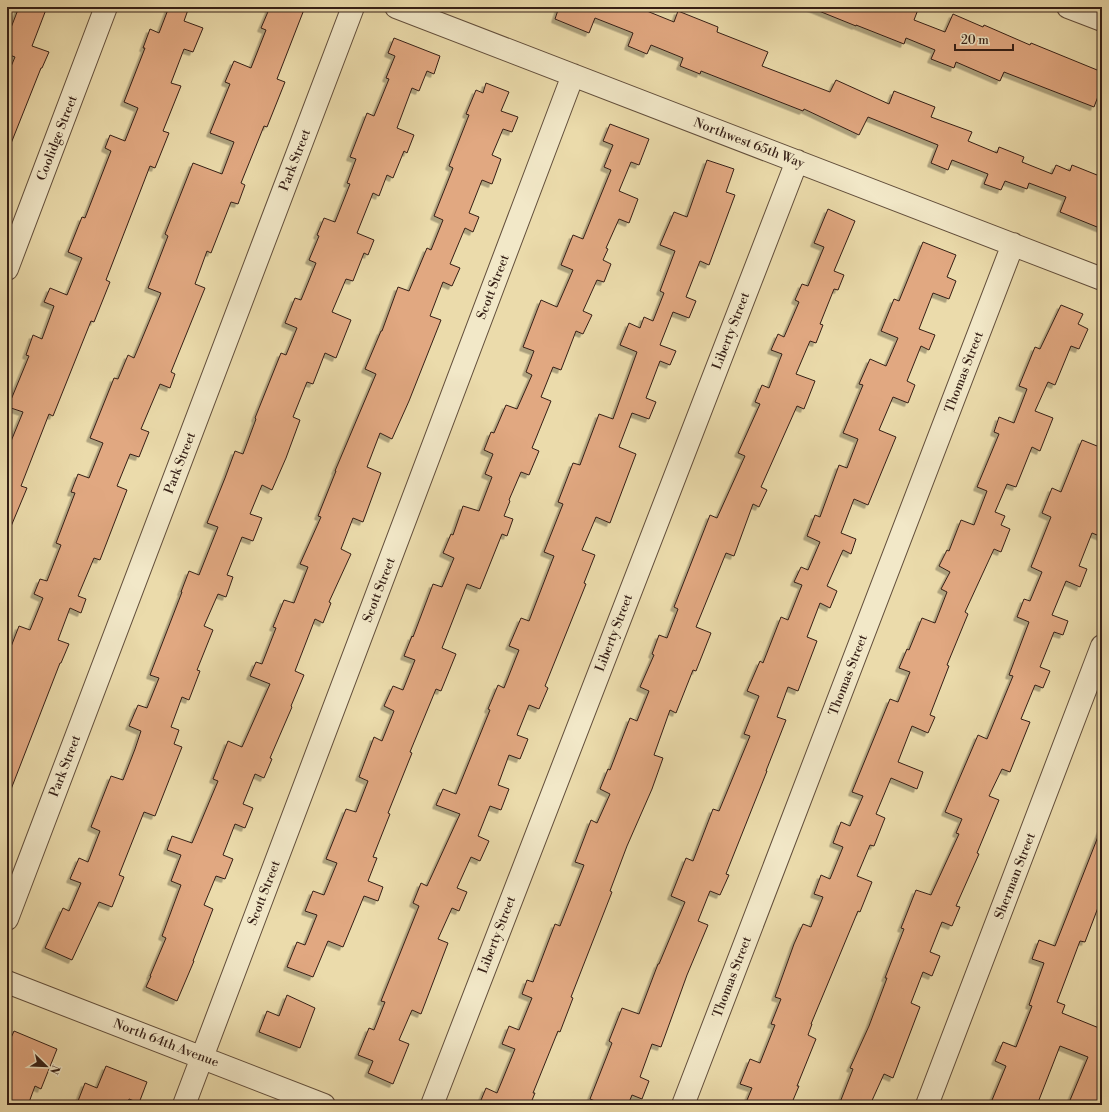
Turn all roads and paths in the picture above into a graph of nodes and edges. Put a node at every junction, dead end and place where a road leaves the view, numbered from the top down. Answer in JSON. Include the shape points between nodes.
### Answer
{"nodes":[{"id":1,"x":106,"y":7,"type":"edge"},
{"id":2,"x":353,"y":7,"type":"edge"},
{"id":3,"x":396,"y":7,"type":"edge"},
{"id":4,"x":1068,"y":7,"type":"edge"},
{"id":5,"x":1099,"y":15,"type":"edge"},
{"id":6,"x":573,"y":75,"type":"junction"},
{"id":7,"x":797,"y":161,"type":"junction"},
{"id":8,"x":1013,"y":244,"type":"junction"},
{"id":9,"x":7,"y":269,"type":"edge"},
{"id":10,"x":1102,"y":280,"type":"edge"},
{"id":11,"x":1102,"y":646,"type":"edge"},
{"id":12,"x":7,"y":920,"type":"edge"},
{"id":13,"x":7,"y":982,"type":"edge"},
{"id":14,"x":203,"y":1058,"type":"junction"},
{"id":15,"x":184,"y":1105,"type":"edge"},
{"id":16,"x":324,"y":1105,"type":"edge"},
{"id":17,"x":432,"y":1105,"type":"edge"},
{"id":18,"x":683,"y":1105,"type":"edge"},
{"id":19,"x":927,"y":1105,"type":"edge"}],
"edges":[{"from":1,"to":9,"type":"street","name":"Coolidge Street"},
{"from":2,"to":12,"type":"street","name":"Park Street"},
{"from":3,"to":6,"type":"street","name":"Northwest 65th Way"},
{"from":4,"to":5,"type":"street"},
{"from":6,"to":7,"type":"street","name":"Northwest 65th Way"},
{"from":6,"to":14,"type":"street","name":"Scott Street"},
{"from":7,"to":8,"type":"street","name":"Northwest 65th Way"},
{"from":7,"to":17,"type":"street","name":"Liberty Street"},
{"from":8,"to":10,"type":"street","name":"Northwest 65th Way"},
{"from":8,"to":18,"type":"street","name":"Thomas Street"},
{"from":11,"to":19,"type":"street","name":"Sherman Street"},
{"from":13,"to":14,"type":"street","name":"North 64th Avenue"},
{"from":14,"to":15,"type":"street","name":"Scott Street"},
{"from":14,"to":16,"type":"street","name":"North 64th Avenue"}]}
